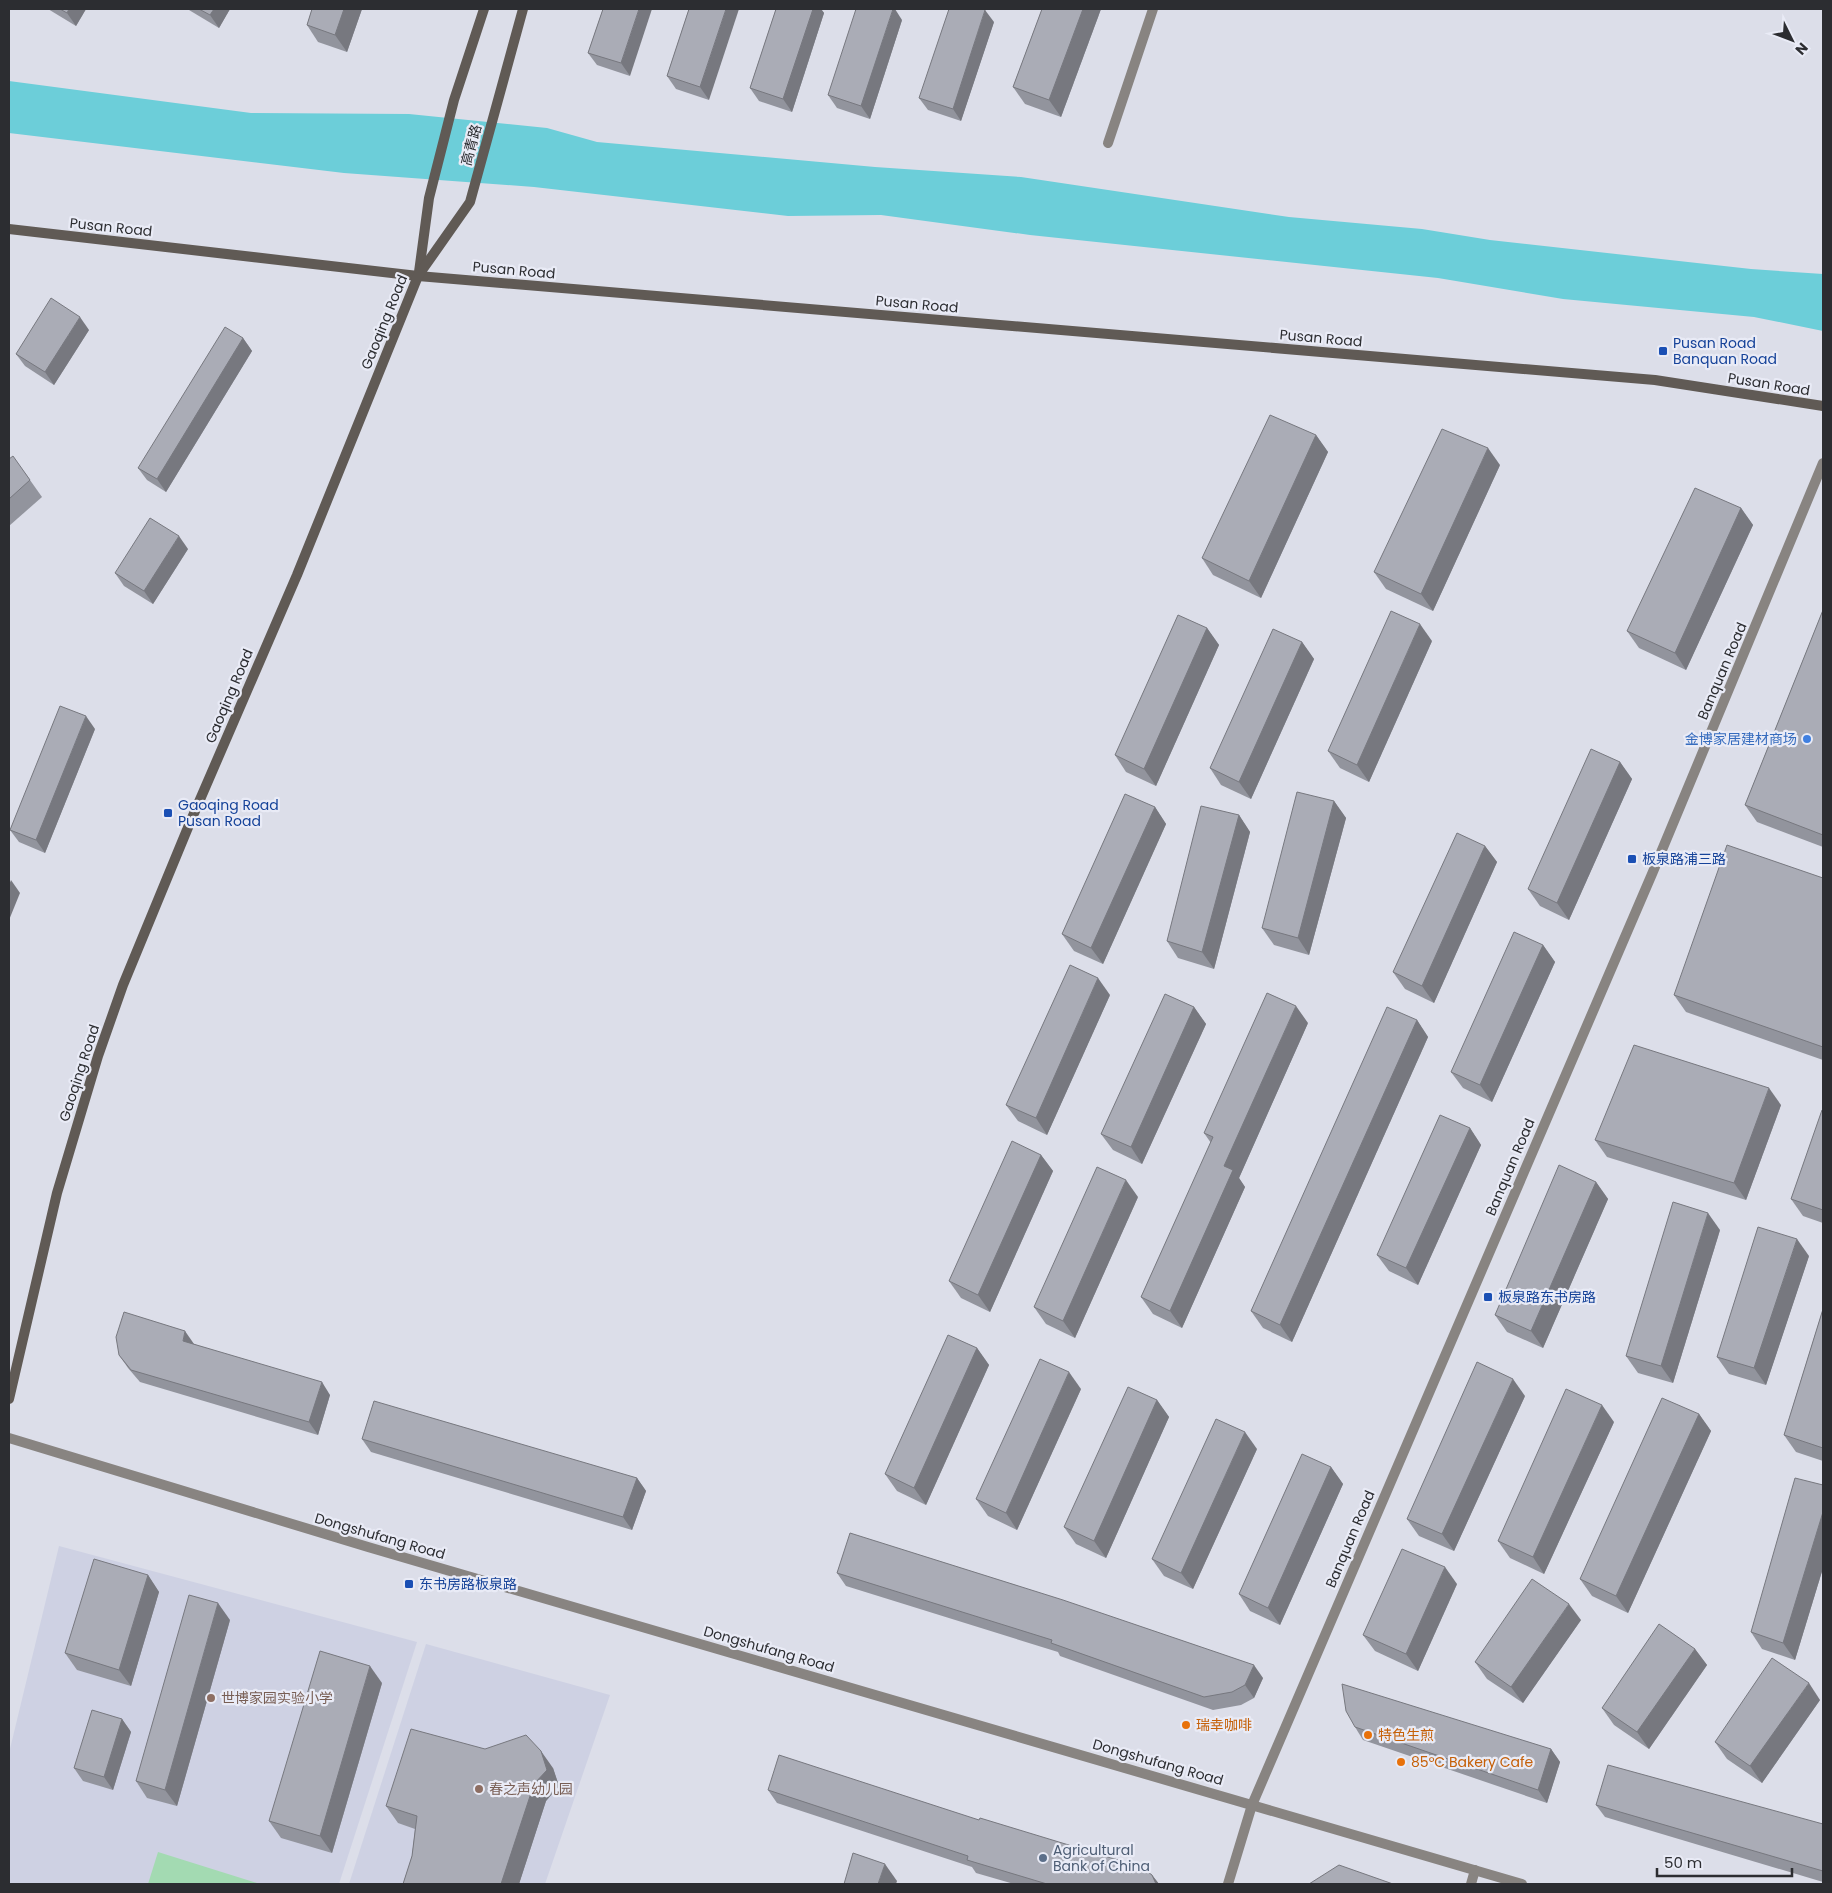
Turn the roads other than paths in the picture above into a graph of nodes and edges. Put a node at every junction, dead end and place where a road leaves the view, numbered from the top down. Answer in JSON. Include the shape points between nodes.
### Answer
{"nodes":[{"id":1,"x":484,"y":9,"type":"edge"},
{"id":2,"x":523,"y":9,"type":"edge"},
{"id":3,"x":1153,"y":9,"type":"edge"},
{"id":4,"x":1108,"y":142,"type":"dead end"},
{"id":5,"x":9,"y":230,"type":"edge"},
{"id":6,"x":418,"y":276,"type":"junction"},
{"id":7,"x":1823,"y":406,"type":"edge"},
{"id":8,"x":1823,"y":463,"type":"edge"},
{"id":9,"x":9,"y":1399,"type":"edge"},
{"id":10,"x":9,"y":1438,"type":"edge"},
{"id":11,"x":1252,"y":1805,"type":"junction"},
{"id":12,"x":1475,"y":1870,"type":"junction"},
{"id":13,"x":1228,"y":1884,"type":"edge"},
{"id":14,"x":1471,"y":1884,"type":"edge"},
{"id":15,"x":1522,"y":1884,"type":"edge"}],
"edges":[{"from":1,"to":6,"type":"main road","name":"Gaoqing Road","via":[[454,100],[429,198]]},
{"from":2,"to":6,"type":"main road","name":"高青路","via":[[470,202]]},
{"from":3,"to":4,"type":"street"},
{"from":5,"to":6,"type":"main road","name":"Pusan Road"},
{"from":6,"to":7,"type":"main road","name":"Pusan Road","via":[[1655,380]]},
{"from":6,"to":9,"type":"main road","name":"Gaoqing Road","via":[[297,575],[189,825],[98,1056],[57,1193]]},
{"from":8,"to":11,"type":"street","name":"Banquan Road","via":[[1648,883]]},
{"from":10,"to":11,"type":"street","name":"Dongshufang Road","via":[[368,1547]]},
{"from":11,"to":12,"type":"street","name":"Dongshufang Road"},
{"from":11,"to":13,"type":"street","name":"Banquan Road"},
{"from":12,"to":14,"type":"street"},
{"from":12,"to":15,"type":"street","name":"Dongshufang Road"}]}
